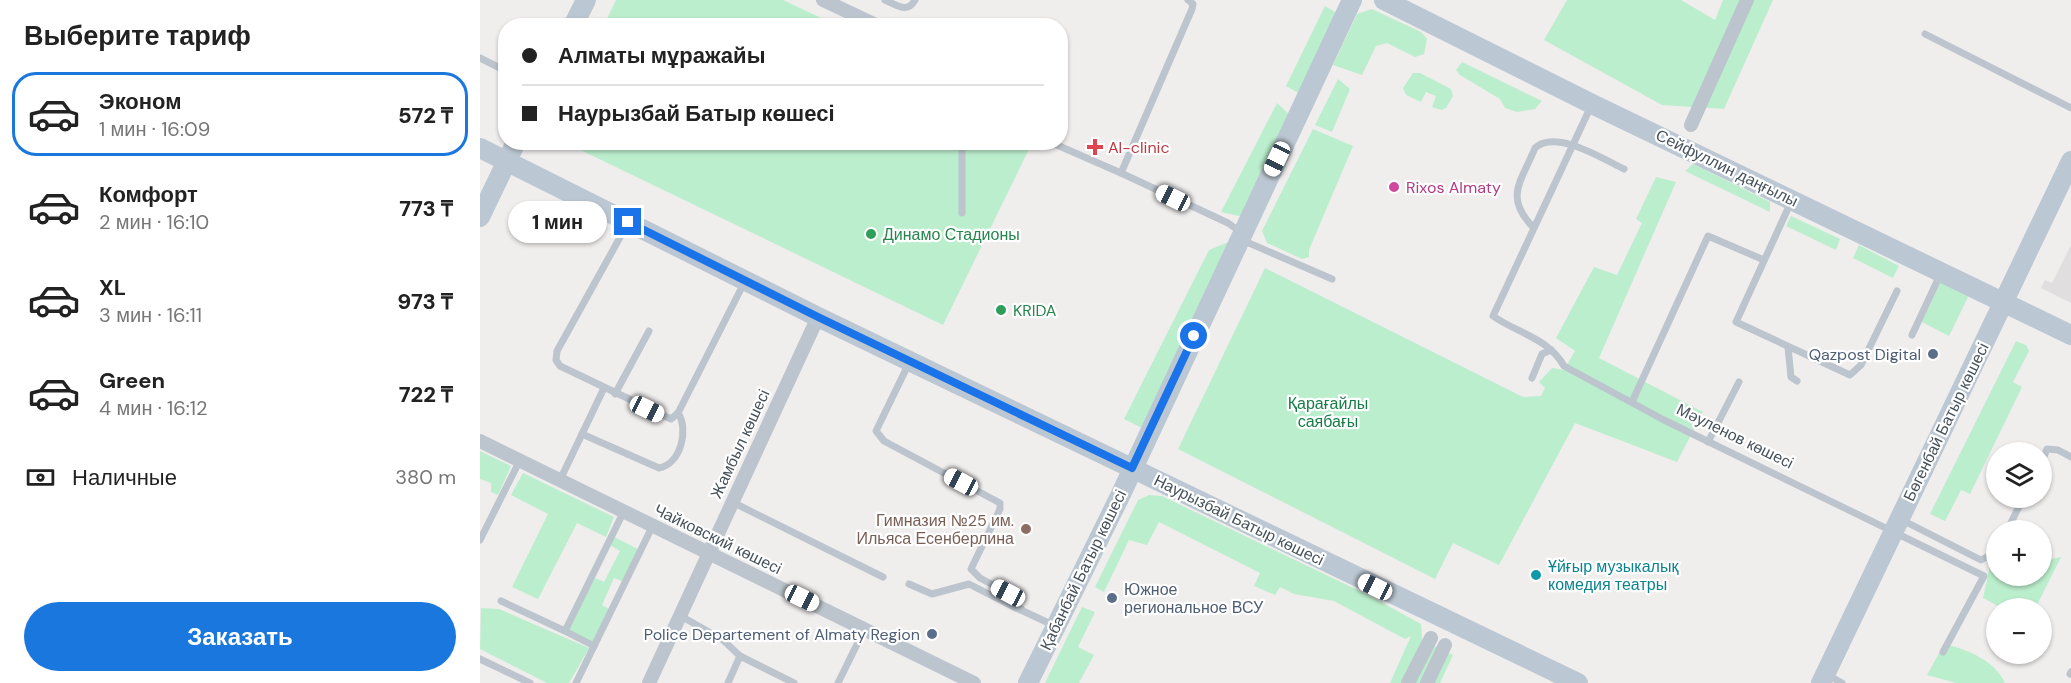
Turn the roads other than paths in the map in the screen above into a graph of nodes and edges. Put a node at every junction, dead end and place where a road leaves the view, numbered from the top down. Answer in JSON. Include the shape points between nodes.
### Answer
{"nodes":[{"id":1,"x":586,"y":0,"type":"edge"},
{"id":2,"x":823,"y":0,"type":"edge"},
{"id":3,"x":885,"y":0,"type":"edge"},
{"id":4,"x":915,"y":0,"type":"edge"},
{"id":5,"x":1188,"y":0,"type":"edge"},
{"id":6,"x":1352,"y":0,"type":"edge"},
{"id":7,"x":1384,"y":0,"type":"edge"},
{"id":8,"x":1748,"y":0,"type":"edge"},
{"id":9,"x":577,"y":18,"type":"edge"},
{"id":10,"x":861,"y":18,"type":"edge"},
{"id":11,"x":1925,"y":34,"type":"dead end"},
{"id":12,"x":480,"y":58,"type":"edge"},
{"id":13,"x":498,"y":67,"type":"edge"},
{"id":14,"x":1592,"y":104,"type":"junction"},
{"id":15,"x":2071,"y":108,"type":"edge"},
{"id":16,"x":1691,"y":124,"type":"dead end"},
{"id":17,"x":1572,"y":144,"type":"junction"},
{"id":18,"x":480,"y":148,"type":"edge"},
{"id":19,"x":512,"y":150,"type":"edge"},
{"id":20,"x":962,"y":150,"type":"edge"},
{"id":21,"x":1068,"y":150,"type":"edge"},
{"id":22,"x":507,"y":161,"type":"junction"},
{"id":23,"x":2071,"y":161,"type":"edge"},
{"id":24,"x":1624,"y":169,"type":"dead end"},
{"id":25,"x":1121,"y":173,"type":"junction"},
{"id":26,"x":1792,"y":199,"type":"junction"},
{"id":27,"x":962,"y":213,"type":"dead end"},
{"id":28,"x":480,"y":217,"type":"edge"},
{"id":29,"x":628,"y":222,"type":"junction"},
{"id":30,"x":1533,"y":227,"type":"junction"},
{"id":31,"x":1241,"y":236,"type":"junction"},
{"id":32,"x":1764,"y":260,"type":"junction"},
{"id":33,"x":1941,"y":273,"type":"junction"},
{"id":34,"x":1332,"y":279,"type":"dead end"},
{"id":35,"x":746,"y":280,"type":"junction"},
{"id":36,"x":1897,"y":291,"type":"dead end"},
{"id":37,"x":2003,"y":303,"type":"junction"},
{"id":38,"x":818,"y":317,"type":"junction"},
{"id":39,"x":648,"y":331,"type":"dead end"},
{"id":40,"x":1911,"y":335,"type":"dead end"},
{"id":41,"x":2071,"y":335,"type":"edge"},
{"id":42,"x":1788,"y":347,"type":"junction"},
{"id":43,"x":1551,"y":350,"type":"junction"},
{"id":44,"x":910,"y":361,"type":"junction"},
{"id":45,"x":1532,"y":378,"type":"dead end"},
{"id":46,"x":1797,"y":381,"type":"dead end"},
{"id":47,"x":1739,"y":382,"type":"dead end"},
{"id":48,"x":604,"y":388,"type":"junction"},
{"id":49,"x":615,"y":394,"type":"junction"},
{"id":50,"x":1632,"y":402,"type":"junction"},
{"id":51,"x":678,"y":413,"type":"junction"},
{"id":52,"x":582,"y":434,"type":"junction"},
{"id":53,"x":480,"y":441,"type":"edge"},
{"id":54,"x":1708,"y":442,"type":"junction"},
{"id":55,"x":2052,"y":450,"type":"edge"},
{"id":56,"x":2071,"y":457,"type":"edge"},
{"id":57,"x":520,"y":460,"type":"junction"},
{"id":58,"x":1132,"y":468,"type":"junction"},
{"id":59,"x":560,"y":480,"type":"junction"},
{"id":60,"x":732,"y":502,"type":"junction"},
{"id":61,"x":624,"y":511,"type":"junction"},
{"id":62,"x":652,"y":525,"type":"junction"},
{"id":63,"x":1896,"y":525,"type":"junction"},
{"id":64,"x":480,"y":540,"type":"edge"},
{"id":65,"x":707,"y":552,"type":"junction"},
{"id":66,"x":1986,"y":558,"type":"edge"},
{"id":67,"x":883,"y":577,"type":"dead end"},
{"id":68,"x":909,"y":584,"type":"dead end"},
{"id":69,"x":501,"y":601,"type":"dead end"},
{"id":70,"x":1023,"y":611,"type":"junction"},
{"id":71,"x":680,"y":615,"type":"junction"},
{"id":72,"x":862,"y":624,"type":"junction"},
{"id":73,"x":1055,"y":626,"type":"junction"},
{"id":74,"x":565,"y":631,"type":"junction"},
{"id":75,"x":1431,"y":638,"type":"dead end"},
{"id":76,"x":1445,"y":645,"type":"dead end"},
{"id":77,"x":594,"y":646,"type":"junction"},
{"id":78,"x":1944,"y":652,"type":"dead end"},
{"id":79,"x":740,"y":656,"type":"junction"},
{"id":80,"x":480,"y":659,"type":"edge"},
{"id":81,"x":1829,"y":680,"type":"edge"},
{"id":82,"x":530,"y":683,"type":"edge"},
{"id":83,"x":576,"y":683,"type":"edge"},
{"id":84,"x":648,"y":683,"type":"edge"},
{"id":85,"x":728,"y":683,"type":"edge"},
{"id":86,"x":794,"y":683,"type":"edge"},
{"id":87,"x":838,"y":683,"type":"edge"},
{"id":88,"x":974,"y":683,"type":"edge"},
{"id":89,"x":1028,"y":683,"type":"edge"},
{"id":90,"x":1408,"y":683,"type":"edge"},
{"id":91,"x":1427,"y":683,"type":"edge"},
{"id":92,"x":1578,"y":683,"type":"edge"}],
"edges":[{"from":1,"to":9,"type":"main road"},
{"from":2,"to":10,"type":"street"},
{"from":3,"to":4,"type":"lane","via":[[903,9]]},
{"from":5,"to":25,"type":"lane","via":[[1192,9]]},
{"from":6,"to":31,"type":"main road","name":"Қабанбай Батыр көшесі"},
{"from":7,"to":14,"type":"main road","name":"Сейфуллин даңғылы"},
{"from":8,"to":16,"type":"street"},
{"from":11,"to":15,"type":"lane"},
{"from":12,"to":13,"type":"lane"},
{"from":14,"to":17,"type":"lane"},
{"from":14,"to":26,"type":"main road","name":"Сейфуллин даңғылы"},
{"from":17,"to":24,"type":"lane"},
{"from":17,"to":30,"type":"lane"},
{"from":17,"to":30,"type":"lane","via":[[1549,141],[1535,148],[1516,201],[1522,216]]},
{"from":18,"to":22,"type":"main road","name":"Наурызбай Батыр көшесі"},
{"from":19,"to":22,"type":"main road"},
{"from":20,"to":27,"type":"lane"},
{"from":21,"to":25,"type":"lane"},
{"from":22,"to":28,"type":"main road"},
{"from":22,"to":29,"type":"main road","name":"Наурызбай Батыр көшесі"},
{"from":23,"to":37,"type":"main road","name":"Бөгенбай Батыр көшесі"},
{"from":25,"to":31,"type":"lane","via":[[1228,223]]},
{"from":26,"to":32,"type":"lane"},
{"from":26,"to":33,"type":"main road","name":"Сейфуллин даңғылы"},
{"from":29,"to":35,"type":"main road","name":"Наурызбай Батыр көшесі"},
{"from":29,"to":48,"type":"lane","via":[[557,351],[560,366]]},
{"from":30,"to":43,"type":"lane","via":[[1492,313]]},
{"from":31,"to":34,"type":"lane"},
{"from":31,"to":58,"type":"main road","name":"Қабанбай Батыр көшесі"},
{"from":32,"to":42,"type":"lane","via":[[1736,322]]},
{"from":32,"to":50,"type":"lane","via":[[1708,236]]},
{"from":33,"to":37,"type":"main road","name":"Сейфуллин даңғылы"},
{"from":33,"to":40,"type":"lane"},
{"from":35,"to":38,"type":"main road","name":"Наурызбай Батыр көшесі"},
{"from":35,"to":51,"type":"lane"},
{"from":36,"to":42,"type":"lane","via":[[1861,365],[1850,375]]},
{"from":37,"to":41,"type":"main road","name":"Сейфуллин даңғылы"},
{"from":37,"to":63,"type":"main road","name":"Бөгенбай Батыр көшесі"},
{"from":38,"to":44,"type":"main road","name":"Наурызбай Батыр көшесі"},
{"from":38,"to":60,"type":"street","name":"Жамбыл көшесі"},
{"from":39,"to":49,"type":"lane"},
{"from":42,"to":46,"type":"lane","via":[[1791,377]]},
{"from":43,"to":45,"type":"lane","via":[[1542,354]]},
{"from":43,"to":50,"type":"lane","name":"Мәуленов көшесі","via":[[1564,366]]},
{"from":44,"to":58,"type":"main road","name":"Наурызбай Батыр көшесі"},
{"from":44,"to":70,"type":"lane","via":[[876,431],[884,441],[1000,503],[971,569],[1008,593]]},
{"from":47,"to":54,"type":"lane"},
{"from":48,"to":49,"type":"lane"},
{"from":48,"to":52,"type":"lane"},
{"from":49,"to":51,"type":"lane","via":[[663,417],[671,419]]},
{"from":50,"to":54,"type":"lane","name":"Мәуленов көшесі"},
{"from":51,"to":52,"type":"lane","via":[[685,423],[685,434],[673,462],[665,467],[659,468]]},
{"from":52,"to":59,"type":"lane"},
{"from":53,"to":57,"type":"street","name":"Чайковский көшесі"},
{"from":54,"to":63,"type":"lane","name":"Мәуленов көшесі"},
{"from":55,"to":56,"type":"lane"},
{"from":57,"to":59,"type":"street","name":"Чайковский көшесі"},
{"from":57,"to":64,"type":"lane"},
{"from":58,"to":73,"type":"main road","name":"Қабанбай Батыр көшесі"},
{"from":58,"to":92,"type":"main road","name":"Наурызбай Батыр көшесі"},
{"from":59,"to":61,"type":"street","name":"Чайковский көшесі"},
{"from":60,"to":65,"type":"street","name":"Жамбыл көшесі"},
{"from":60,"to":67,"type":"lane"},
{"from":61,"to":62,"type":"street","name":"Чайковский көшесі"},
{"from":61,"to":74,"type":"lane"},
{"from":62,"to":65,"type":"street","name":"Чайковский көшесі"},
{"from":62,"to":77,"type":"lane"},
{"from":63,"to":66,"type":"lane","via":[[1982,560]]},
{"from":63,"to":78,"type":"lane","via":[[1984,576]]},
{"from":63,"to":81,"type":"main road","name":"Бөгенбай Батыр көшесі"},
{"from":65,"to":71,"type":"street","name":"Жамбыл көшесі"},
{"from":65,"to":72,"type":"street","name":"Чайковский көшесі"},
{"from":68,"to":70,"type":"lane","via":[[932,594],[969,584]]},
{"from":69,"to":74,"type":"lane"},
{"from":70,"to":73,"type":"lane"},
{"from":71,"to":79,"type":"lane","via":[[723,640]]},
{"from":71,"to":84,"type":"street","name":"Жамбыл көшесі"},
{"from":72,"to":87,"type":"lane"},
{"from":72,"to":88,"type":"street","name":"Чайковский көшесі"},
{"from":73,"to":89,"type":"main road","name":"Қабанбай Батыр көшесі"},
{"from":74,"to":77,"type":"lane"},
{"from":75,"to":90,"type":"street"},
{"from":76,"to":91,"type":"street"},
{"from":77,"to":83,"type":"lane"},
{"from":79,"to":85,"type":"lane"},
{"from":79,"to":86,"type":"lane"},
{"from":80,"to":82,"type":"lane"}]}
